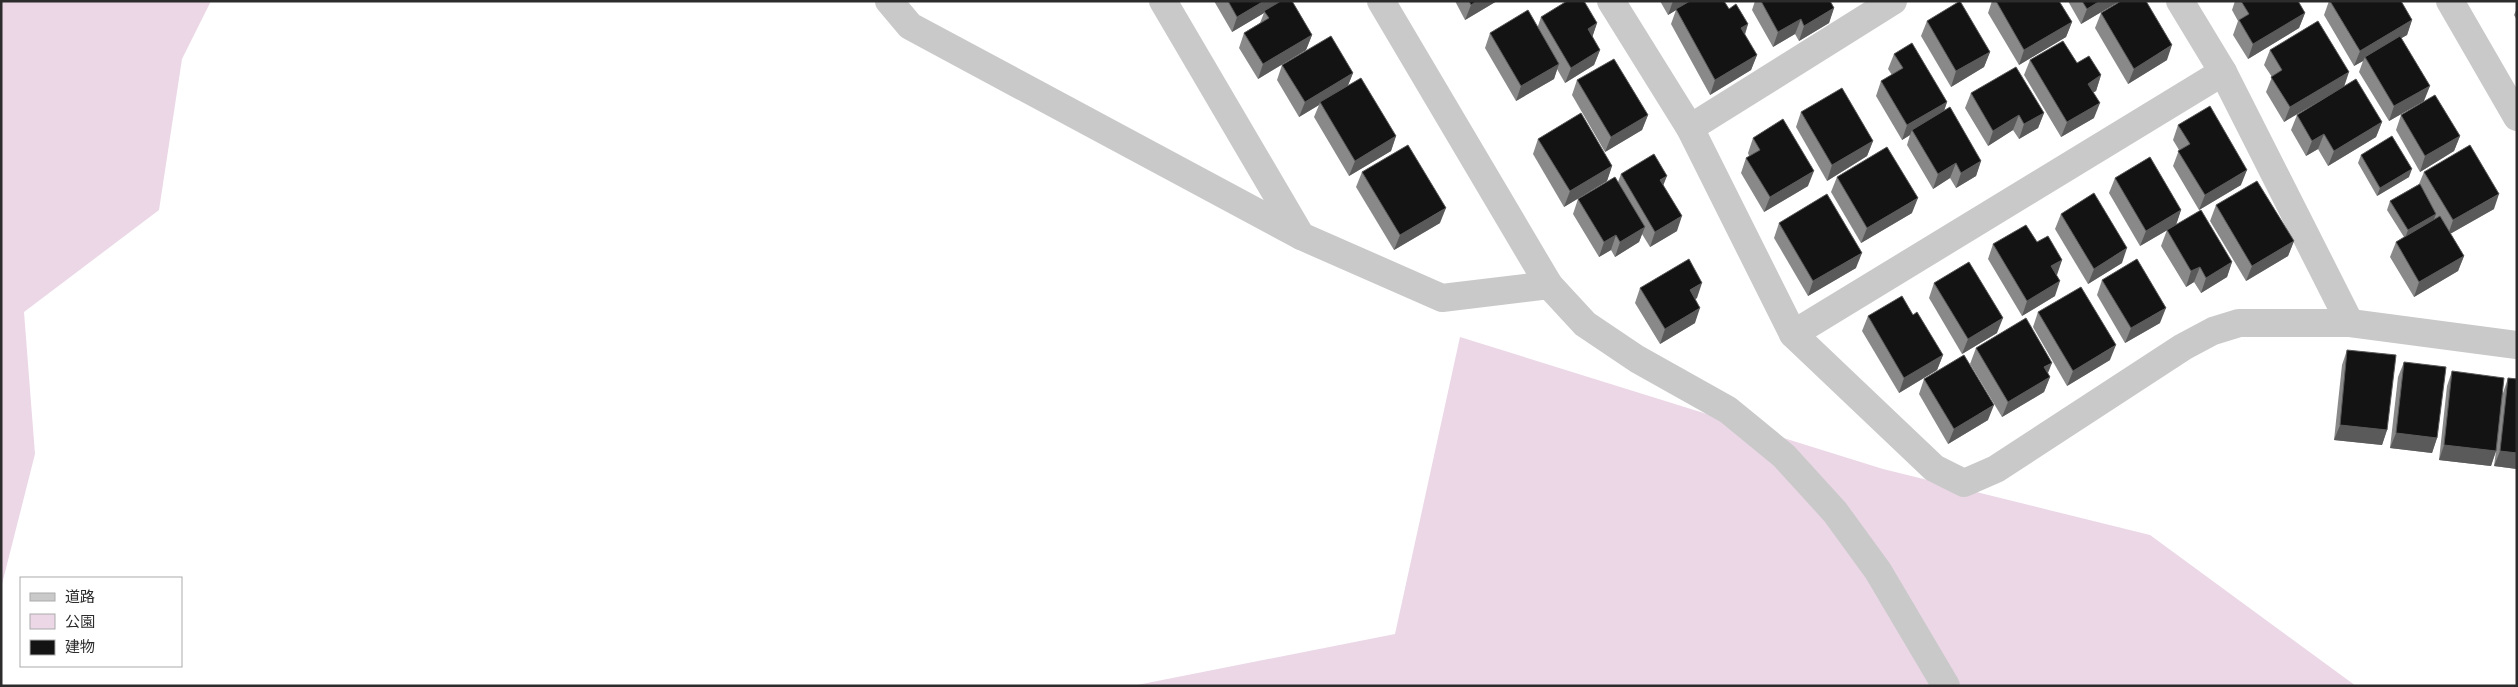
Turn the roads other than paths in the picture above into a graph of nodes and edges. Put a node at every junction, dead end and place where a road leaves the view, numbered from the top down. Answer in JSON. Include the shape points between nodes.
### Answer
{"nodes":[{"id":1,"x":889,"y":1,"type":"edge"},
{"id":2,"x":1163,"y":1,"type":"edge"},
{"id":3,"x":1381,"y":1,"type":"edge"},
{"id":4,"x":1611,"y":1,"type":"edge"},
{"id":5,"x":1893,"y":1,"type":"edge"},
{"id":6,"x":2180,"y":1,"type":"edge"},
{"id":7,"x":2450,"y":1,"type":"edge"},
{"id":8,"x":2223,"y":72,"type":"junction"},
{"id":9,"x":2517,"y":117,"type":"edge"},
{"id":10,"x":1690,"y":128,"type":"junction"},
{"id":11,"x":1301,"y":236,"type":"junction"},
{"id":12,"x":1549,"y":285,"type":"junction"},
{"id":13,"x":2350,"y":323,"type":"junction"},
{"id":14,"x":1793,"y":334,"type":"junction"},
{"id":15,"x":2517,"y":344,"type":"edge"},
{"id":16,"x":1946,"y":686,"type":"edge"}],
"edges":[{"from":1,"to":11,"type":"street","via":[[910,26]]},
{"from":2,"to":11,"type":"street"},
{"from":3,"to":12,"type":"street"},
{"from":4,"to":10,"type":"street"},
{"from":5,"to":10,"type":"street"},
{"from":6,"to":8,"type":"street"},
{"from":7,"to":9,"type":"street"},
{"from":8,"to":13,"type":"street"},
{"from":8,"to":14,"type":"street"},
{"from":10,"to":14,"type":"street"},
{"from":11,"to":12,"type":"street","via":[[1442,298]]},
{"from":12,"to":16,"type":"street","via":[[1585,324],[1637,359],[1728,410],[1784,456],[1836,512],[1878,571]]},
{"from":13,"to":14,"type":"street","via":[[2239,323],[2213,331],[2183,347],[1996,469],[1964,483],[1934,468]]},
{"from":13,"to":15,"type":"street"}]}
